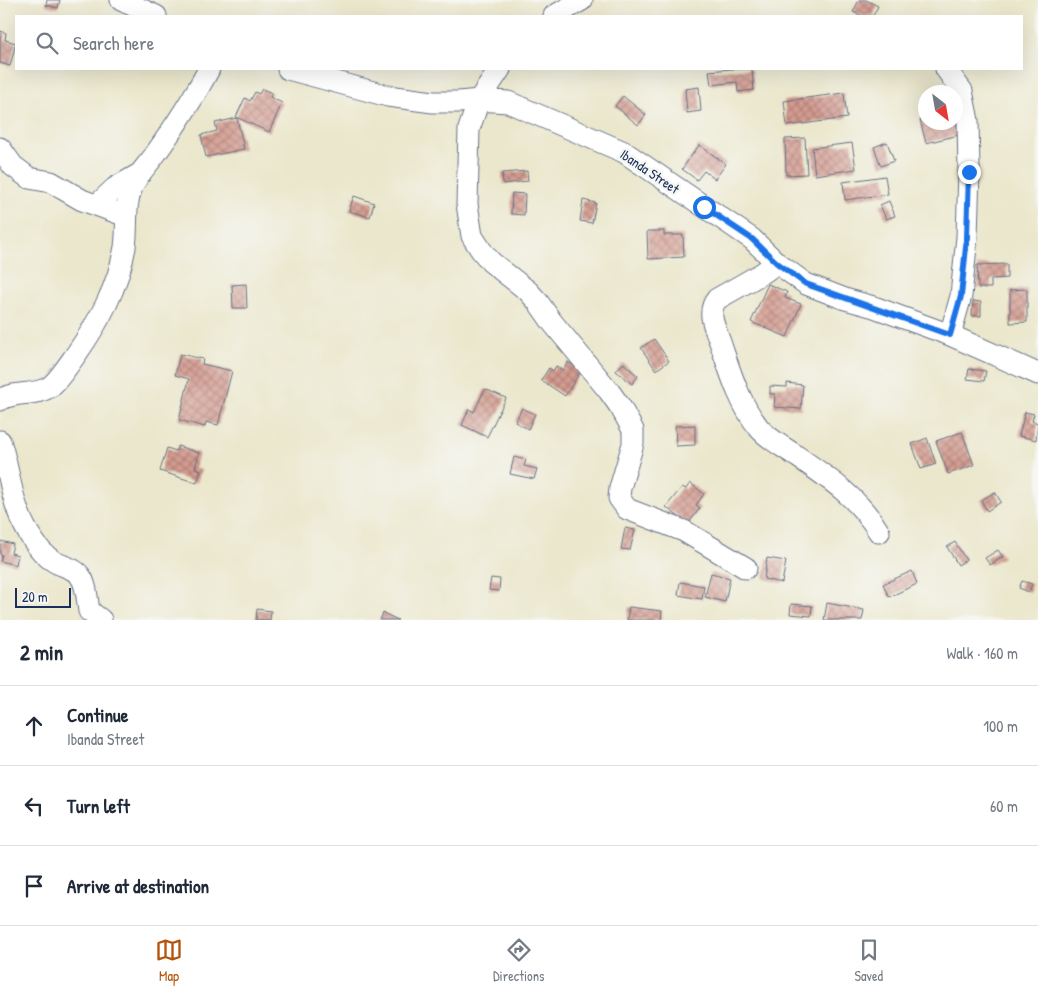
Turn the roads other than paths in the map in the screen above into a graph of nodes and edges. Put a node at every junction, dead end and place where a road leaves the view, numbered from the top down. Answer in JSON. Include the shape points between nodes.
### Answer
{"nodes":[{"id":1,"x":121,"y":0,"type":"edge"},
{"id":2,"x":582,"y":0,"type":"edge"},
{"id":3,"x":154,"y":15,"type":"edge"},
{"id":4,"x":556,"y":15,"type":"edge"},
{"id":5,"x":208,"y":70,"type":"edge"},
{"id":6,"x":292,"y":70,"type":"edge"},
{"id":7,"x":499,"y":70,"type":"edge"},
{"id":8,"x":947,"y":70,"type":"edge"},
{"id":9,"x":479,"y":100,"type":"junction"},
{"id":10,"x":0,"y":148,"type":"edge"},
{"id":11,"x":142,"y":172,"type":"junction"},
{"id":12,"x":97,"y":205,"type":"junction"},
{"id":13,"x":126,"y":216,"type":"junction"},
{"id":14,"x":777,"y":263,"type":"junction"},
{"id":15,"x":950,"y":335,"type":"junction"},
{"id":16,"x":1038,"y":374,"type":"edge"},
{"id":17,"x":0,"y":400,"type":"edge"},
{"id":18,"x":0,"y":441,"type":"edge"},
{"id":19,"x":879,"y":532,"type":"dead end"},
{"id":20,"x":746,"y":568,"type":"dead end"},
{"id":21,"x":90,"y":617,"type":"edge"}],
"edges":[{"from":1,"to":3,"type":"street"},
{"from":2,"to":4,"type":"street"},
{"from":5,"to":11,"type":"street","via":[[177,123]]},
{"from":6,"to":9,"type":"street","name":"Ibanda Street","via":[[388,96],[433,102]]},
{"from":7,"to":9,"type":"street"},
{"from":8,"to":15,"type":"street","via":[[962,91],[968,122],[969,172],[961,296]]},
{"from":9,"to":14,"type":"street","name":"Ibanda Street","via":[[508,102],[624,152],[752,239]]},
{"from":9,"to":20,"type":"street","via":[[469,129],[467,204],[472,236],[491,262],[538,302],[621,408],[633,430],[633,444],[619,498],[627,509],[684,532]]},
{"from":10,"to":12,"type":"street","via":[[13,166],[29,178],[52,182]]},
{"from":11,"to":12,"type":"street"},
{"from":11,"to":13,"type":"street","via":[[133,186]]},
{"from":12,"to":13,"type":"street"},
{"from":13,"to":17,"type":"street","via":[[122,267],[113,292],[89,335],[50,386],[35,393]]},
{"from":14,"to":15,"type":"street","name":"Ibanda Street","via":[[806,284]]},
{"from":14,"to":19,"type":"street","via":[[712,305],[711,316],[732,376],[744,405],[760,429],[841,489],[868,514]]},
{"from":15,"to":16,"type":"street","name":"Ibanda Street"},
{"from":18,"to":21,"type":"street","via":[[15,506],[29,534],[44,554],[76,571],[82,578]]}]}
